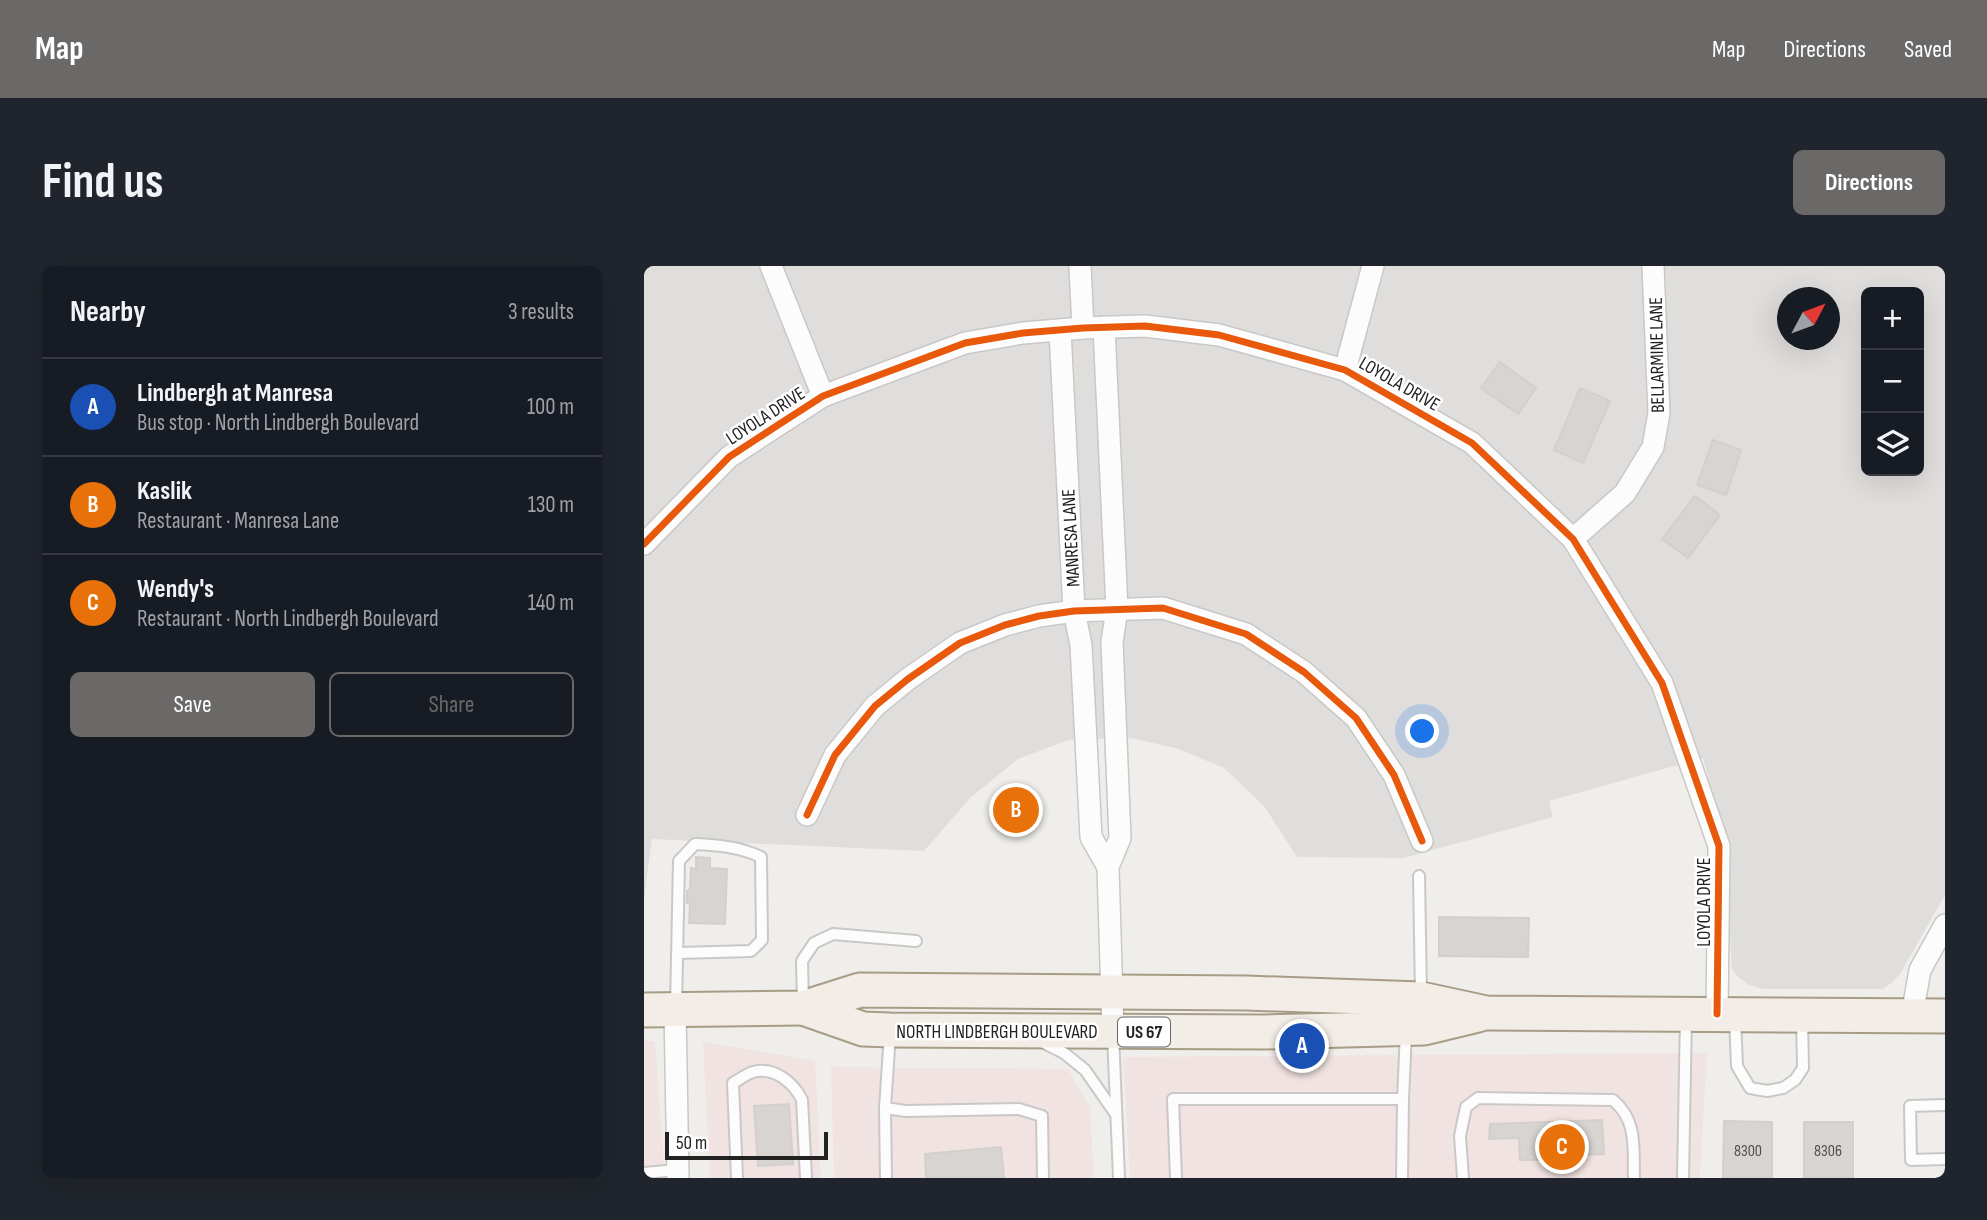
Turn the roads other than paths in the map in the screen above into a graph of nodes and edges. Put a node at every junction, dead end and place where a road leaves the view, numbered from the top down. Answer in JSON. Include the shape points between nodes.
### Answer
{"nodes":[{"id":1,"x":771,"y":266,"type":"edge"},
{"id":2,"x":1080,"y":266,"type":"edge"},
{"id":3,"x":1373,"y":266,"type":"edge"},
{"id":4,"x":1653,"y":266,"type":"edge"},
{"id":5,"x":1093,"y":328,"type":"junction"},
{"id":6,"x":1060,"y":330,"type":"junction"},
{"id":7,"x":1345,"y":370,"type":"junction"},
{"id":8,"x":823,"y":396,"type":"junction"},
{"id":9,"x":1573,"y":538,"type":"junction"},
{"id":10,"x":644,"y":544,"type":"edge"},
{"id":11,"x":1117,"y":609,"type":"junction"},
{"id":12,"x":1074,"y":611,"type":"junction"},
{"id":13,"x":1102,"y":748,"type":"junction"},
{"id":14,"x":807,"y":815,"type":"dead end"},
{"id":15,"x":1422,"y":841,"type":"dead end"},
{"id":16,"x":1108,"y":867,"type":"junction"},
{"id":17,"x":1419,"y":876,"type":"dead end"},
{"id":18,"x":1944,"y":928,"type":"edge"},
{"id":19,"x":916,"y":941,"type":"dead end"},
{"id":20,"x":678,"y":953,"type":"junction"},
{"id":21,"x":1113,"y":993,"type":"junction"},
{"id":22,"x":803,"y":1008,"type":"junction"},
{"id":23,"x":660,"y":1010,"type":"edge"},
{"id":24,"x":1414,"y":1013,"type":"junction"},
{"id":25,"x":1713,"y":1014,"type":"junction"},
{"id":26,"x":1802,"y":1014,"type":"junction"},
{"id":27,"x":1912,"y":1015,"type":"junction"},
{"id":28,"x":1945,"y":1016,"type":"edge"},
{"id":29,"x":890,"y":1030,"type":"junction"},
{"id":30,"x":1018,"y":1031,"type":"junction"},
{"id":31,"x":1113,"y":1032,"type":"junction"},
{"id":32,"x":1403,"y":1099,"type":"junction"},
{"id":33,"x":1945,"y":1105,"type":"edge"},
{"id":34,"x":885,"y":1108,"type":"junction"},
{"id":35,"x":1116,"y":1115,"type":"junction"},
{"id":36,"x":1945,"y":1159,"type":"edge"},
{"id":37,"x":644,"y":1173,"type":"edge"},
{"id":38,"x":678,"y":1174,"type":"edge"},
{"id":39,"x":737,"y":1178,"type":"edge"},
{"id":40,"x":806,"y":1178,"type":"edge"},
{"id":41,"x":886,"y":1178,"type":"edge"},
{"id":42,"x":1043,"y":1178,"type":"edge"},
{"id":43,"x":1119,"y":1178,"type":"edge"},
{"id":44,"x":1176,"y":1178,"type":"edge"},
{"id":45,"x":1402,"y":1178,"type":"edge"},
{"id":46,"x":1463,"y":1178,"type":"edge"},
{"id":47,"x":1634,"y":1178,"type":"edge"},
{"id":48,"x":1683,"y":1178,"type":"edge"}],
"edges":[{"from":1,"to":8,"type":"street"},
{"from":2,"to":5,"type":"street","name":"MANRESA LANE"},
{"from":3,"to":7,"type":"street"},
{"from":4,"to":9,"type":"street","name":"BELLARMINE LANE","via":[[1659,413],[1653,447],[1625,493]]},
{"from":5,"to":6,"type":"street","name":"LOYOLA DRIVE"},
{"from":5,"to":7,"type":"street","name":"LOYOLA DRIVE","via":[[1145,326],[1219,335]]},
{"from":5,"to":11,"type":"street","name":"MANRESA LANE"},
{"from":6,"to":8,"type":"street","name":"LOYOLA DRIVE","via":[[965,343]]},
{"from":6,"to":12,"type":"street","name":"MANRESA LANE"},
{"from":7,"to":9,"type":"street","name":"LOYOLA DRIVE","via":[[1472,443]]},
{"from":8,"to":10,"type":"street","name":"LOYOLA DRIVE","via":[[729,457]]},
{"from":9,"to":25,"type":"street","name":"LOYOLA DRIVE","via":[[1662,683],[1719,846]]},
{"from":11,"to":12,"type":"street"},
{"from":11,"to":13,"type":"street","name":"MANRESA LANE"},
{"from":11,"to":15,"type":"street","via":[[1163,608],[1246,634],[1304,672],[1356,718],[1394,775]]},
{"from":12,"to":13,"type":"street","name":"MANRESA LANE"},
{"from":12,"to":14,"type":"street","via":[[1005,625],[960,643],[908,680],[875,706],[835,755]]},
{"from":13,"to":16,"type":"street","name":"MANRESA LANE","via":[[1120,838]]},
{"from":13,"to":16,"type":"street","name":"MANRESA LANE","via":[[1091,837]]},
{"from":16,"to":21,"type":"street","name":"MANRESA LANE"},
{"from":17,"to":24,"type":"lane"},
{"from":18,"to":27,"type":"street","via":[[1920,971]]},
{"from":19,"to":22,"type":"lane","via":[[834,934],[814,943],[802,961]]},
{"from":20,"to":20,"type":"lane","via":[[751,951],[762,940],[761,857],[695,844],[679,861]]},
{"from":20,"to":23,"type":"lane"},
{"from":21,"to":22,"type":"main road","name":"NORTH LINDBERGH BOULEVARD","number":"US 67","via":[[860,990]]},
{"from":21,"to":24,"type":"main road","name":"NORTH LINDBERGH BOULEVARD","number":"US 67","via":[[1246,993]]},
{"from":21,"to":31,"type":"street","name":"MANRESA LANE"},
{"from":22,"to":23,"type":"main road","name":"NORTH LINDBERGH BOULEVARD","number":"US 67"},
{"from":22,"to":29,"type":"main road","name":"NORTH LINDBERGH BOULEVARD","number":"US 67","via":[[863,1029]]},
{"from":23,"to":38,"type":"street"},
{"from":24,"to":25,"type":"main road","name":"NORTH LINDBERGH BOULEVARD","number":"US 67","via":[[1424,1028],[1486,1013]]},
{"from":24,"to":31,"type":"main road","name":"NORTH LINDBERGH BOULEVARD","number":"US 67","via":[[1265,1032]]},
{"from":24,"to":32,"type":"lane"},
{"from":25,"to":26,"type":"main road","name":"NORTH LINDBERGH BOULEVARD","number":"US 67"},
{"from":25,"to":26,"type":"lane","via":[[1750,1088],[1767,1091],[1783,1088],[1803,1068]]},
{"from":25,"to":48,"type":"lane"},
{"from":26,"to":27,"type":"main road","name":"NORTH LINDBERGH BOULEVARD","number":"US 67"},
{"from":27,"to":28,"type":"main road","name":"NORTH LINDBERGH BOULEVARD","number":"US 67"},
{"from":29,"to":30,"type":"main road","name":"NORTH LINDBERGH BOULEVARD","number":"US 67"},
{"from":29,"to":34,"type":"lane"},
{"from":30,"to":31,"type":"main road","name":"NORTH LINDBERGH BOULEVARD","number":"US 67"},
{"from":30,"to":35,"type":"lane","via":[[1064,1053],[1085,1070]]},
{"from":31,"to":35,"type":"lane"},
{"from":32,"to":44,"type":"lane","via":[[1173,1099]]},
{"from":32,"to":45,"type":"lane"},
{"from":33,"to":36,"type":"lane","via":[[1910,1106],[1911,1160]]},
{"from":34,"to":41,"type":"lane"},
{"from":34,"to":42,"type":"lane","via":[[1019,1109],[1042,1116]]},
{"from":35,"to":43,"type":"lane"},
{"from":37,"to":38,"type":"lane"},
{"from":39,"to":40,"type":"lane","via":[[733,1083],[753,1072],[776,1074],[798,1091]]},
{"from":46,"to":47,"type":"lane","via":[[1460,1136],[1466,1107],[1478,1098],[1613,1100],[1625,1110],[1632,1130]]}]}
